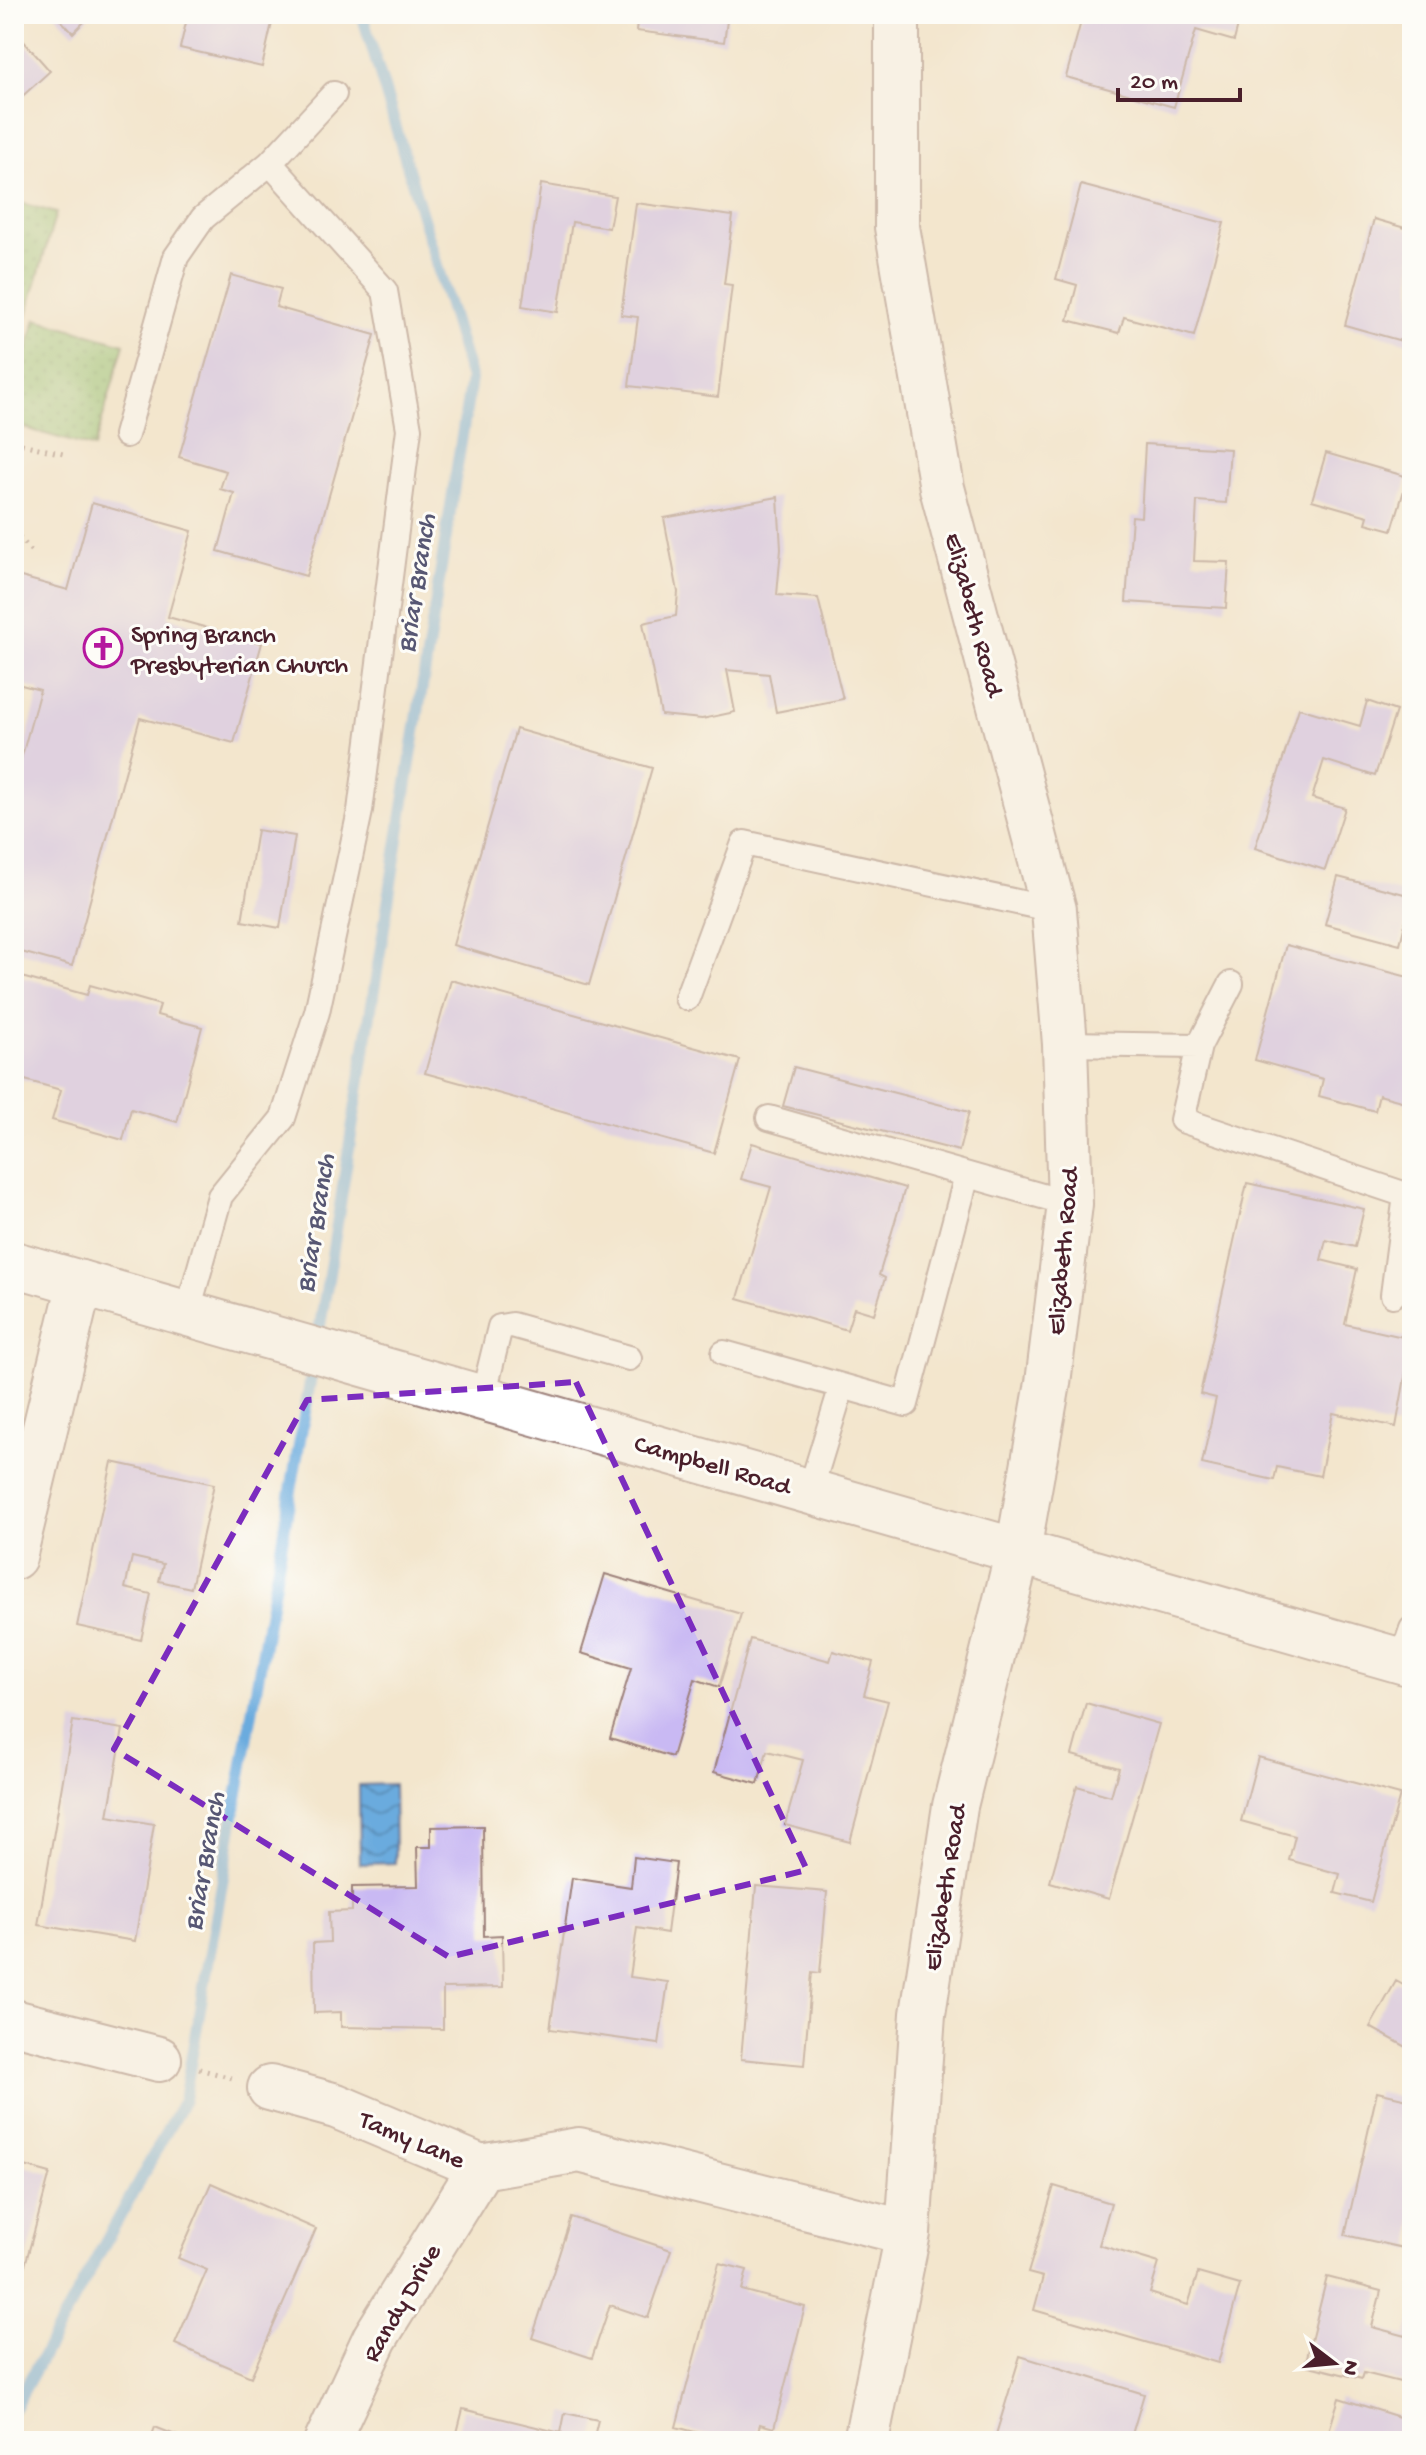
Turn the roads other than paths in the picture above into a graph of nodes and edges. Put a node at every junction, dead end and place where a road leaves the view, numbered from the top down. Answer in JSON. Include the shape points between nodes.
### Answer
{"nodes":[{"id":1,"x":897,"y":14,"type":"edge"},
{"id":2,"x":334,"y":94,"type":"dead end"},
{"id":3,"x":270,"y":163,"type":"junction"},
{"id":4,"x":126,"y":435,"type":"dead end"},
{"id":5,"x":1054,"y":910,"type":"junction"},
{"id":6,"x":1231,"y":984,"type":"dead end"},
{"id":7,"x":687,"y":998,"type":"dead end"},
{"id":8,"x":1065,"y":1044,"type":"junction"},
{"id":9,"x":1199,"y":1046,"type":"junction"},
{"id":10,"x":769,"y":1118,"type":"dead end"},
{"id":11,"x":967,"y":1175,"type":"junction"},
{"id":12,"x":1070,"y":1204,"type":"junction"},
{"id":13,"x":14,"y":1264,"type":"edge"},
{"id":14,"x":80,"y":1283,"type":"junction"},
{"id":15,"x":1393,"y":1295,"type":"dead end"},
{"id":16,"x":187,"y":1314,"type":"junction"},
{"id":17,"x":724,"y":1353,"type":"dead end"},
{"id":18,"x":629,"y":1358,"type":"dead end"},
{"id":19,"x":842,"y":1386,"type":"junction"},
{"id":20,"x":483,"y":1397,"type":"junction"},
{"id":21,"x":810,"y":1491,"type":"junction"},
{"id":22,"x":1018,"y":1551,"type":"junction"},
{"id":23,"x":14,"y":1557,"type":"edge"},
{"id":24,"x":1408,"y":1652,"type":"edge"},
{"id":25,"x":14,"y":2022,"type":"edge"},
{"id":26,"x":159,"y":2059,"type":"road end"},
{"id":27,"x":270,"y":2088,"type":"road end"},
{"id":28,"x":481,"y":2167,"type":"junction"},
{"id":29,"x":908,"y":2233,"type":"junction"},
{"id":30,"x":327,"y":2441,"type":"edge"},
{"id":31,"x":866,"y":2441,"type":"edge"}],
"edges":[{"from":1,"to":5,"type":"street","name":"Elizabeth Road","via":[[897,227],[938,462]]},
{"from":2,"to":3,"type":"lane"},
{"from":3,"to":4,"type":"lane","via":[[203,218],[176,257]]},
{"from":3,"to":16,"type":"lane","via":[[385,291],[409,429],[360,811],[317,1012],[283,1118],[220,1196]]},
{"from":5,"to":7,"type":"lane","via":[[744,843]]},
{"from":5,"to":8,"type":"street","name":"Elizabeth Road"},
{"from":6,"to":9,"type":"lane"},
{"from":8,"to":9,"type":"lane"},
{"from":8,"to":12,"type":"street","name":"Elizabeth Road"},
{"from":9,"to":15,"type":"lane","via":[[1182,1120],[1406,1195]]},
{"from":10,"to":11,"type":"lane"},
{"from":11,"to":12,"type":"lane"},
{"from":11,"to":19,"type":"lane","via":[[906,1404]]},
{"from":12,"to":22,"type":"street","name":"Elizabeth Road","via":[[1048,1383]]},
{"from":13,"to":14,"type":"street","name":"Campbell Road"},
{"from":14,"to":16,"type":"street","name":"Campbell Road"},
{"from":14,"to":23,"type":"street"},
{"from":16,"to":20,"type":"street","name":"Campbell Road"},
{"from":17,"to":19,"type":"lane"},
{"from":18,"to":20,"type":"lane","via":[[512,1325],[500,1327]]},
{"from":19,"to":21,"type":"lane"},
{"from":20,"to":21,"type":"street","name":"Campbell Road"},
{"from":21,"to":22,"type":"street","name":"Campbell Road"},
{"from":22,"to":24,"type":"street","name":"Campbell Road"},
{"from":22,"to":29,"type":"street","name":"Elizabeth Road","via":[[952,1821],[923,2014]]},
{"from":25,"to":26,"type":"street"},
{"from":27,"to":28,"type":"street","name":"Tamy Lane","via":[[336,2106]]},
{"from":28,"to":29,"type":"street","name":"Tamy Lane","via":[[579,2150]]},
{"from":28,"to":30,"type":"street","name":"Randy Drive","via":[[375,2338]]},
{"from":29,"to":31,"type":"street","name":"Elizabeth Road"}]}
